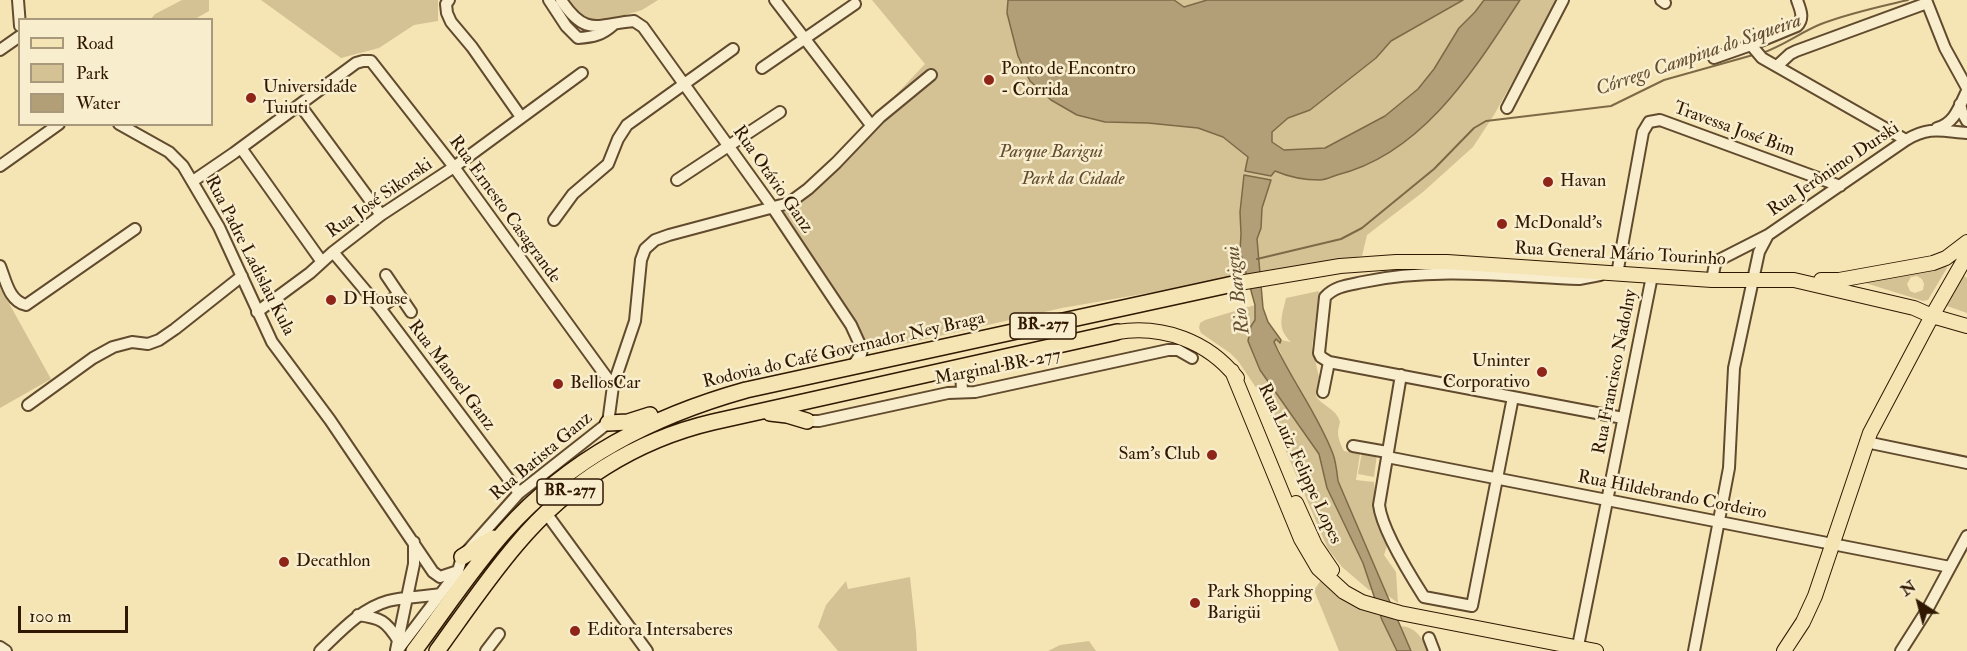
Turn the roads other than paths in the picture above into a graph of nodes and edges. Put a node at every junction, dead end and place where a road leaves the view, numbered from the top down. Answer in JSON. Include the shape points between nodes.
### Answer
{"nodes":[{"id":1,"x":18,"y":0,"type":"edge"},
{"id":2,"x":449,"y":0,"type":"edge"},
{"id":3,"x":549,"y":0,"type":"edge"},
{"id":4,"x":561,"y":0,"type":"edge"},
{"id":5,"x":775,"y":0,"type":"edge"},
{"id":6,"x":1563,"y":0,"type":"edge"},
{"id":7,"x":1797,"y":0,"type":"edge"},
{"id":8,"x":1926,"y":2,"type":"edge"},
{"id":9,"x":855,"y":4,"type":"dead end"},
{"id":10,"x":19,"y":18,"type":"edge"},
{"id":11,"x":613,"y":25,"type":"junction"},
{"id":12,"x":18,"y":37,"type":"edge"},
{"id":13,"x":804,"y":39,"type":"junction"},
{"id":14,"x":732,"y":49,"type":"dead end"},
{"id":15,"x":0,"y":50,"type":"edge"},
{"id":16,"x":1756,"y":51,"type":"junction"},
{"id":17,"x":1714,"y":58,"type":"dead end"},
{"id":18,"x":1777,"y":66,"type":"junction"},
{"id":19,"x":762,"y":68,"type":"dead end"},
{"id":20,"x":582,"y":73,"type":"dead end"},
{"id":21,"x":931,"y":75,"type":"dead end"},
{"id":22,"x":685,"y":84,"type":"junction"},
{"id":23,"x":1967,"y":89,"type":"edge"},
{"id":24,"x":1960,"y":104,"type":"junction"},
{"id":25,"x":300,"y":105,"type":"junction"},
{"id":26,"x":1507,"y":108,"type":"dead end"},
{"id":27,"x":780,"y":112,"type":"dead end"},
{"id":28,"x":520,"y":117,"type":"junction"},
{"id":29,"x":1967,"y":121,"type":"edge"},
{"id":30,"x":871,"y":125,"type":"junction"},
{"id":31,"x":56,"y":126,"type":"edge"},
{"id":32,"x":123,"y":126,"type":"edge"},
{"id":33,"x":1930,"y":130,"type":"junction"},
{"id":34,"x":1967,"y":133,"type":"edge"},
{"id":35,"x":1906,"y":140,"type":"junction"},
{"id":36,"x":729,"y":147,"type":"junction"},
{"id":37,"x":241,"y":148,"type":"junction"},
{"id":38,"x":0,"y":166,"type":"edge"},
{"id":39,"x":454,"y":167,"type":"junction"},
{"id":40,"x":193,"y":180,"type":"junction"},
{"id":41,"x":677,"y":180,"type":"dead end"},
{"id":42,"x":1840,"y":186,"type":"junction"},
{"id":43,"x":772,"y":208,"type":"junction"},
{"id":44,"x":381,"y":215,"type":"junction"},
{"id":45,"x":554,"y":220,"type":"dead end"},
{"id":46,"x":135,"y":229,"type":"dead end"},
{"id":47,"x":1768,"y":235,"type":"junction"},
{"id":48,"x":1967,"y":242,"type":"edge"},
{"id":49,"x":333,"y":252,"type":"junction"},
{"id":50,"x":1967,"y":255,"type":"edge"},
{"id":51,"x":322,"y":261,"type":"junction"},
{"id":52,"x":0,"y":266,"type":"edge"},
{"id":53,"x":1613,"y":274,"type":"junction"},
{"id":54,"x":386,"y":275,"type":"dead end"},
{"id":55,"x":242,"y":276,"type":"junction"},
{"id":56,"x":1652,"y":276,"type":"junction"},
{"id":57,"x":1794,"y":279,"type":"junction"},
{"id":58,"x":1712,"y":280,"type":"junction"},
{"id":59,"x":1752,"y":280,"type":"junction"},
{"id":60,"x":1839,"y":280,"type":"junction"},
{"id":61,"x":1233,"y":284,"type":"joint"},
{"id":62,"x":399,"y":294,"type":"junction"},
{"id":63,"x":380,"y":308,"type":"junction"},
{"id":64,"x":1914,"y":308,"type":"junction"},
{"id":65,"x":257,"y":312,"type":"junction"},
{"id":66,"x":411,"y":312,"type":"dead end"},
{"id":67,"x":1932,"y":316,"type":"junction"},
{"id":68,"x":1967,"y":326,"type":"edge"},
{"id":69,"x":1117,"y":332,"type":"joint"},
{"id":70,"x":1192,"y":358,"type":"dead end"},
{"id":71,"x":1325,"y":360,"type":"junction"},
{"id":72,"x":852,"y":367,"type":"junction"},
{"id":73,"x":961,"y":367,"type":"junction"},
{"id":74,"x":1401,"y":375,"type":"junction"},
{"id":75,"x":613,"y":386,"type":"junction"},
{"id":76,"x":746,"y":390,"type":"junction"},
{"id":77,"x":962,"y":392,"type":"junction"},
{"id":78,"x":1323,"y":392,"type":"dead end"},
{"id":79,"x":1513,"y":397,"type":"junction"},
{"id":80,"x":28,"y":405,"type":"dead end"},
{"id":81,"x":758,"y":412,"type":"junction"},
{"id":82,"x":1623,"y":418,"type":"junction"},
{"id":83,"x":807,"y":421,"type":"joint"},
{"id":84,"x":608,"y":423,"type":"junction"},
{"id":85,"x":1866,"y":442,"type":"junction"},
{"id":86,"x":1353,"y":446,"type":"dead end"},
{"id":87,"x":1387,"y":454,"type":"junction"},
{"id":88,"x":1967,"y":463,"type":"edge"},
{"id":89,"x":1497,"y":478,"type":"junction"},
{"id":90,"x":519,"y":493,"type":"junction"},
{"id":91,"x":1607,"y":500,"type":"junction"},
{"id":92,"x":546,"y":513,"type":"junction"},
{"id":93,"x":1719,"y":522,"type":"junction"},
{"id":94,"x":506,"y":530,"type":"junction"},
{"id":95,"x":1967,"y":536,"type":"edge"},
{"id":96,"x":414,"y":542,"type":"junction"},
{"id":97,"x":1833,"y":544,"type":"junction"},
{"id":98,"x":460,"y":564,"type":"junction"},
{"id":99,"x":1950,"y":567,"type":"junction"},
{"id":100,"x":440,"y":594,"type":"junction"},
{"id":101,"x":408,"y":599,"type":"junction"},
{"id":102,"x":358,"y":615,"type":"junction"},
{"id":103,"x":499,"y":634,"type":"dead end"},
{"id":104,"x":1429,"y":639,"type":"dead end"},
{"id":105,"x":0,"y":646,"type":"edge"},
{"id":106,"x":397,"y":647,"type":"edge"},
{"id":107,"x":1578,"y":649,"type":"edge"},
{"id":108,"x":6,"y":651,"type":"edge"},
{"id":109,"x":320,"y":651,"type":"edge"},
{"id":110,"x":414,"y":651,"type":"edge"},
{"id":111,"x":437,"y":651,"type":"edge"},
{"id":112,"x":486,"y":651,"type":"edge"},
{"id":113,"x":647,"y":651,"type":"edge"},
{"id":114,"x":1434,"y":651,"type":"edge"},
{"id":115,"x":1596,"y":651,"type":"edge"},
{"id":116,"x":1694,"y":651,"type":"edge"},
{"id":117,"x":1784,"y":651,"type":"edge"},
{"id":118,"x":1901,"y":651,"type":"edge"}],
"edges":[{"from":1,"to":10,"type":"street"},
{"from":2,"to":28,"type":"street","via":[[447,13],[451,22]]},
{"from":3,"to":11,"type":"street","via":[[578,38],[592,38]]},
{"from":4,"to":11,"type":"street","via":[[581,23],[592,27]]},
{"from":5,"to":13,"type":"street"},
{"from":6,"to":26,"type":"street"},
{"from":7,"to":16,"type":"street","via":[[1800,23]]},
{"from":8,"to":18,"type":"street","via":[[1796,51]]},
{"from":8,"to":23,"type":"street"},
{"from":9,"to":13,"type":"street"},
{"from":11,"to":22,"type":"street","name":"Rua Otávio Ganz","via":[[634,21],[643,27]]},
{"from":12,"to":15,"type":"street"},
{"from":13,"to":19,"type":"street"},
{"from":13,"to":30,"type":"street"},
{"from":14,"to":22,"type":"street"},
{"from":16,"to":17,"type":"street"},
{"from":16,"to":18,"type":"street"},
{"from":18,"to":35,"type":"street"},
{"from":20,"to":28,"type":"street","name":"Rua José Sikorski"},
{"from":21,"to":30,"type":"street","name":"Rua Batista Ganz"},
{"from":22,"to":36,"type":"street","name":"Rua Otávio Ganz"},
{"from":22,"to":45,"type":"street","via":[[623,129],[608,164],[573,194]]},
{"from":23,"to":24,"type":"street"},
{"from":24,"to":29,"type":"street"},
{"from":24,"to":33,"type":"street","via":[[1949,123]]},
{"from":25,"to":37,"type":"street"},
{"from":25,"to":39,"type":"street","name":"Rua Ernesto Casagrande","via":[[356,63],[371,61]]},
{"from":25,"to":44,"type":"street"},
{"from":27,"to":36,"type":"street"},
{"from":28,"to":39,"type":"street","name":"Rua José Sikorski"},
{"from":30,"to":43,"type":"street","name":"Rua Batista Ganz","via":[[808,189],[789,203]]},
{"from":31,"to":38,"type":"street"},
{"from":32,"to":40,"type":"street","name":"Rua Padre Ladislau Kula","via":[[169,152]]},
{"from":33,"to":34,"type":"street","name":"Rua Jerônimo Durski"},
{"from":33,"to":35,"type":"street","name":"Rua Jerônimo Durski"},
{"from":35,"to":42,"type":"street","name":"Rua Jerônimo Durski"},
{"from":36,"to":41,"type":"street"},
{"from":36,"to":43,"type":"street","name":"Rua Otávio Ganz"},
{"from":37,"to":40,"type":"street"},
{"from":37,"to":51,"type":"street"},
{"from":39,"to":44,"type":"street","name":"Rua José Sikorski"},
{"from":39,"to":75,"type":"street","name":"Rua Ernesto Casagrande"},
{"from":40,"to":55,"type":"street","name":"Rua Padre Ladislau Kula"},
{"from":42,"to":47,"type":"street","name":"Rua Jerônimo Durski"},
{"from":42,"to":53,"type":"street","name":"Travessa José Bim","via":[[1660,120],[1649,122],[1643,132]]},
{"from":43,"to":72,"type":"street","name":"Rua Otávio Ganz","via":[[851,325],[862,349]]},
{"from":43,"to":75,"type":"street","name":"Rua Batista Ganz","via":[[669,235],[645,249],[635,321]]},
{"from":44,"to":49,"type":"street","name":"Rua José Sikorski"},
{"from":46,"to":52,"type":"street","via":[[26,305],[12,297]]},
{"from":47,"to":58,"type":"street","via":[[1714,264]]},
{"from":47,"to":59,"type":"street","name":"Rua Jerônimo Durski"},
{"from":48,"to":60,"type":"main road","via":[[1940,261]]},
{"from":49,"to":51,"type":"street","name":"Rua José Sikorski"},
{"from":49,"to":63,"type":"street","name":"Rua Manoel Ganz"},
{"from":50,"to":67,"type":"main road"},
{"from":51,"to":65,"type":"street","name":"Rua José Sikorski"},
{"from":53,"to":56,"type":"main road","name":"Rua General Mário Tourinho"},
{"from":53,"to":61,"type":"main road","name":"Rua General Mário Tourinho","via":[[1405,262],[1340,266]]},
{"from":53,"to":71,"type":"street","via":[[1578,279],[1419,274],[1339,287],[1325,297],[1318,348]]},
{"from":54,"to":62,"type":"street"},
{"from":55,"to":65,"type":"street","name":"Rua Padre Ladislau Kula"},
{"from":55,"to":80,"type":"street","via":[[159,340],[113,347]]},
{"from":56,"to":58,"type":"main road","name":"Rua General Mário Tourinho"},
{"from":56,"to":82,"type":"street","name":"Rua Francisco Nadolny"},
{"from":57,"to":59,"type":"main road","name":"Rua General Mário Tourinho"},
{"from":57,"to":60,"type":"main road"},
{"from":57,"to":64,"type":"main road","name":"Rua General Mário Tourinho"},
{"from":58,"to":59,"type":"main road","name":"Rua General Mário Tourinho"},
{"from":59,"to":93,"type":"street","name":"Rua Jerônimo Durski","via":[[1734,368],[1730,456]]},
{"from":60,"to":64,"type":"main road","via":[[1849,287],[1893,298]]},
{"from":61,"to":72,"type":"highway","name":"Rodovia do Café Governador Ney Braga","number":"BR-277"},
{"from":62,"to":63,"type":"street"},
{"from":62,"to":66,"type":"street"},
{"from":63,"to":90,"type":"street","name":"Rua Manoel Ganz"},
{"from":64,"to":67,"type":"main road","name":"Rua General Mário Tourinho"},
{"from":65,"to":96,"type":"street","name":"Rua Padre Ladislau Kula","via":[[272,342]]},
{"from":67,"to":68,"type":"main road","name":"Rua General Mário Tourinho"},
{"from":67,"to":85,"type":"main road"},
{"from":69,"to":73,"type":"highway","number":"BR-277"},
{"from":69,"to":107,"type":"main road","name":"Rua Luiz Felippe Lopes","via":[[1150,330],[1178,336],[1208,350],[1232,371],[1257,411],[1305,526],[1323,558],[1339,578],[1376,606]]},
{"from":70,"to":77,"type":"street","name":"Marginal BR-277","via":[[1178,350],[1168,350]]},
{"from":71,"to":74,"type":"street"},
{"from":71,"to":78,"type":"street"},
{"from":72,"to":76,"type":"highway","name":"Rodovia do Café Governador Ney Braga","number":"BR-277"},
{"from":73,"to":77,"type":"street"},
{"from":73,"to":81,"type":"highway","number":"BR-277"},
{"from":74,"to":79,"type":"street"},
{"from":74,"to":87,"type":"street"},
{"from":75,"to":84,"type":"street","name":"Rua Batista Ganz"},
{"from":76,"to":84,"type":"highway","via":[[690,402],[636,420]]},
{"from":76,"to":94,"type":"highway","name":"Rodovia do Café Governador Ney Braga","number":"BR-277","via":[[670,415],[613,444],[550,488]]},
{"from":77,"to":83,"type":"street","name":"Marginal BR-277"},
{"from":79,"to":82,"type":"street"},
{"from":79,"to":89,"type":"street"},
{"from":81,"to":83,"type":"highway"},
{"from":81,"to":92,"type":"highway","number":"BR-277","via":[[695,426],[639,447],[599,470]]},
{"from":82,"to":91,"type":"street","name":"Rua Francisco Nadolny"},
{"from":84,"to":90,"type":"street","name":"Rua Batista Ganz"},
{"from":85,"to":88,"type":"street"},
{"from":85,"to":97,"type":"main road"},
{"from":86,"to":87,"type":"street","name":"Rua Hildebrando Cordeiro"},
{"from":87,"to":89,"type":"street","name":"Rua Hildebrando Cordeiro"},
{"from":87,"to":89,"type":"street","via":[[1380,513],[1424,597],[1472,606]]},
{"from":89,"to":91,"type":"street","name":"Rua Hildebrando Cordeiro"},
{"from":90,"to":98,"type":"street","name":"Rua Batista Ganz"},
{"from":91,"to":93,"type":"street","name":"Rua Hildebrando Cordeiro"},
{"from":91,"to":107,"type":"street","name":"Rua Francisco Nadolny"},
{"from":92,"to":111,"type":"highway","number":"BR-277","via":[[503,560]]},
{"from":92,"to":113,"type":"street"},
{"from":93,"to":97,"type":"street","name":"Rua Hildebrando Cordeiro"},
{"from":93,"to":116,"type":"street","name":"Rua Jerônimo Durski"},
{"from":94,"to":98,"type":"highway"},
{"from":94,"to":110,"type":"highway","name":"Rodovia do Café Governador Ney Braga","number":"BR-277"},
{"from":95,"to":99,"type":"street"},
{"from":96,"to":98,"type":"street","name":"Rua Padre Ladislau Kula","via":[[440,577]]},
{"from":96,"to":101,"type":"street"},
{"from":97,"to":99,"type":"street","name":"Rua Hildebrando Cordeiro"},
{"from":97,"to":117,"type":"main road","via":[[1809,610]]},
{"from":98,"to":100,"type":"street"},
{"from":99,"to":118,"type":"street"},
{"from":100,"to":101,"type":"street"},
{"from":100,"to":106,"type":"street"},
{"from":101,"to":102,"type":"street","via":[[389,601]]},
{"from":101,"to":106,"type":"street"},
{"from":102,"to":106,"type":"street","via":[[382,620],[389,626]]},
{"from":102,"to":109,"type":"street"},
{"from":103,"to":112,"type":"street"},
{"from":104,"to":114,"type":"street"},
{"from":105,"to":108,"type":"street"},
{"from":107,"to":115,"type":"main road"}]}
